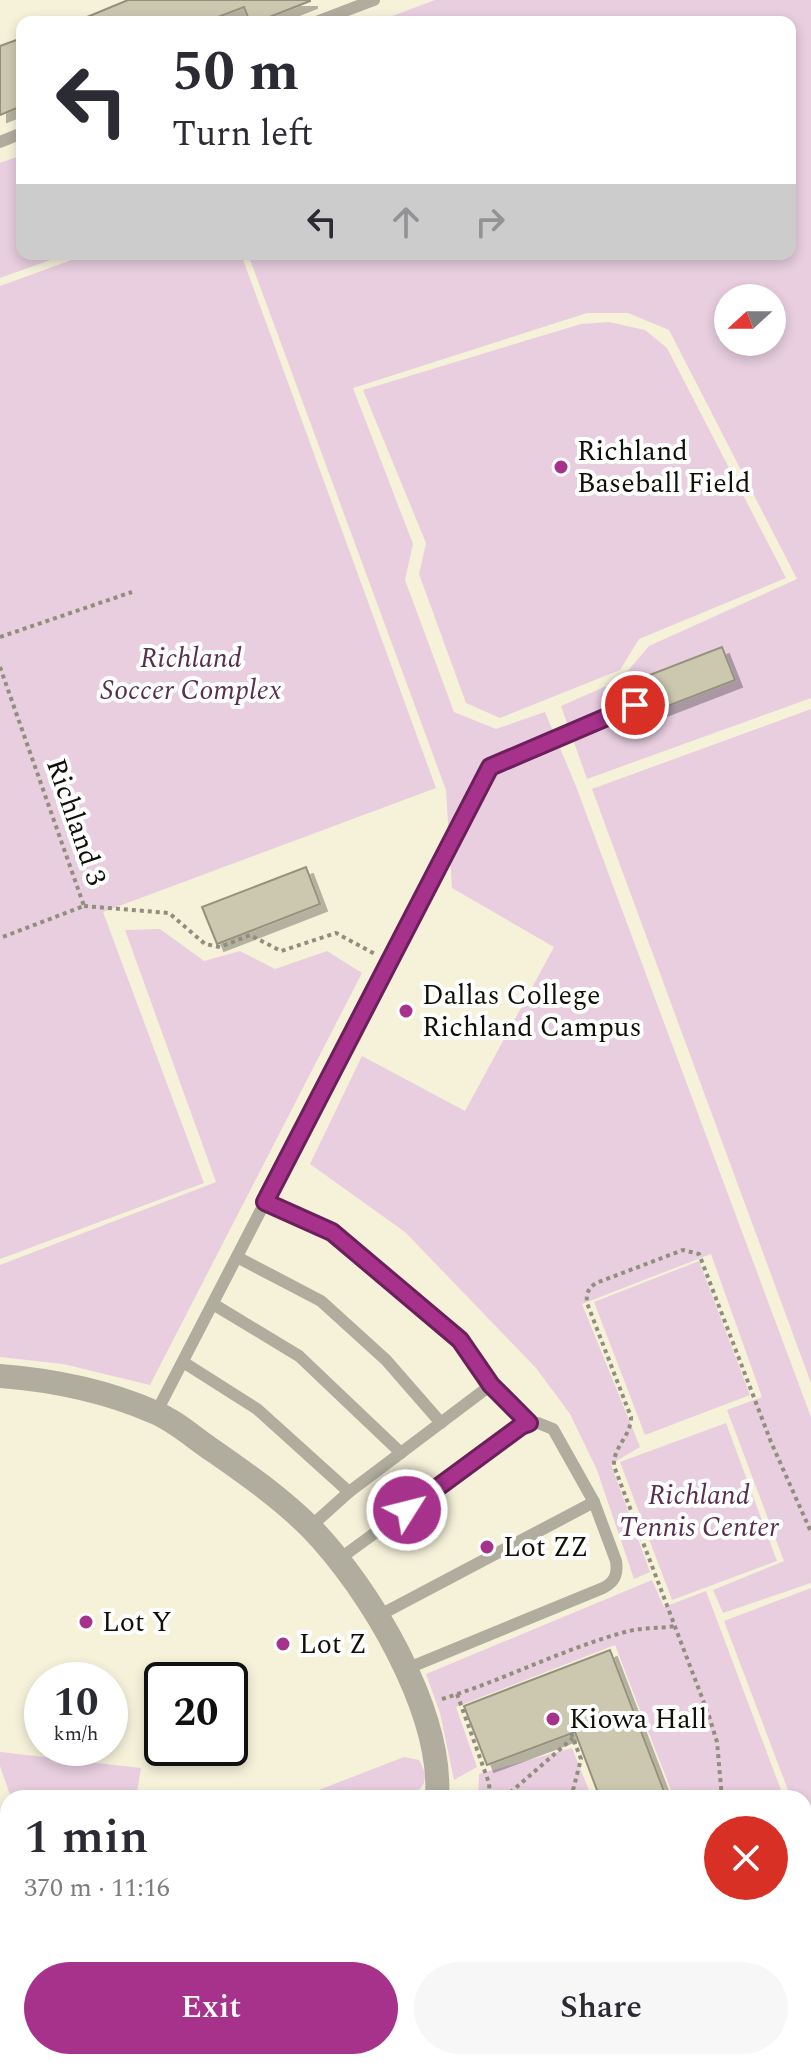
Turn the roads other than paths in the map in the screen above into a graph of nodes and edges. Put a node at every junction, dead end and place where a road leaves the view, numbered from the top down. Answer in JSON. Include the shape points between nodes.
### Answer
{"nodes":[{"id":1,"x":374,"y":0,"type":"edge"},
{"id":2,"x":332,"y":16,"type":"edge"},
{"id":3,"x":635,"y":705,"type":"dead end"},
{"id":4,"x":265,"y":1202,"type":"junction"},
{"id":5,"x":237,"y":1257,"type":"junction"},
{"id":6,"x":213,"y":1304,"type":"junction"},
{"id":7,"x":183,"y":1362,"type":"junction"},
{"id":8,"x":1,"y":1380,"type":"edge"},
{"id":9,"x":491,"y":1385,"type":"junction"},
{"id":10,"x":156,"y":1413,"type":"junction"},
{"id":11,"x":441,"y":1423,"type":"junction"},
{"id":12,"x":529,"y":1423,"type":"junction"},
{"id":13,"x":401,"y":1453,"type":"junction"},
{"id":14,"x":349,"y":1492,"type":"junction"},
{"id":15,"x":594,"y":1502,"type":"junction"},
{"id":16,"x":310,"y":1527,"type":"junction"},
{"id":17,"x":338,"y":1560,"type":"junction"},
{"id":18,"x":378,"y":1616,"type":"junction"},
{"id":19,"x":406,"y":1669,"type":"junction"},
{"id":20,"x":437,"y":1790,"type":"edge"}],
"edges":[{"from":1,"to":2,"type":"lane"},
{"from":3,"to":4,"type":"lane","via":[[490,767]]},
{"from":4,"to":5,"type":"lane"},
{"from":4,"to":9,"type":"lane","via":[[332,1232],[460,1340]]},
{"from":5,"to":6,"type":"lane"},
{"from":5,"to":11,"type":"lane","via":[[321,1301],[386,1360]]},
{"from":6,"to":7,"type":"lane"},
{"from":6,"to":13,"type":"lane","via":[[299,1356]]},
{"from":7,"to":10,"type":"lane"},
{"from":7,"to":14,"type":"lane","via":[[257,1409]]},
{"from":8,"to":10,"type":"street","via":[[54,1383]]},
{"from":9,"to":11,"type":"lane"},
{"from":9,"to":12,"type":"lane"},
{"from":10,"to":16,"type":"street","via":[[256,1480]]},
{"from":11,"to":13,"type":"lane"},
{"from":12,"to":15,"type":"lane","via":[[553,1429]]},
{"from":12,"to":17,"type":"lane"},
{"from":13,"to":14,"type":"lane"},
{"from":14,"to":16,"type":"lane"},
{"from":15,"to":18,"type":"lane"},
{"from":15,"to":19,"type":"lane","via":[[616,1561],[609,1585]]},
{"from":16,"to":17,"type":"street"},
{"from":17,"to":18,"type":"street"},
{"from":18,"to":19,"type":"street"},
{"from":19,"to":20,"type":"street","via":[[433,1746]]}]}
